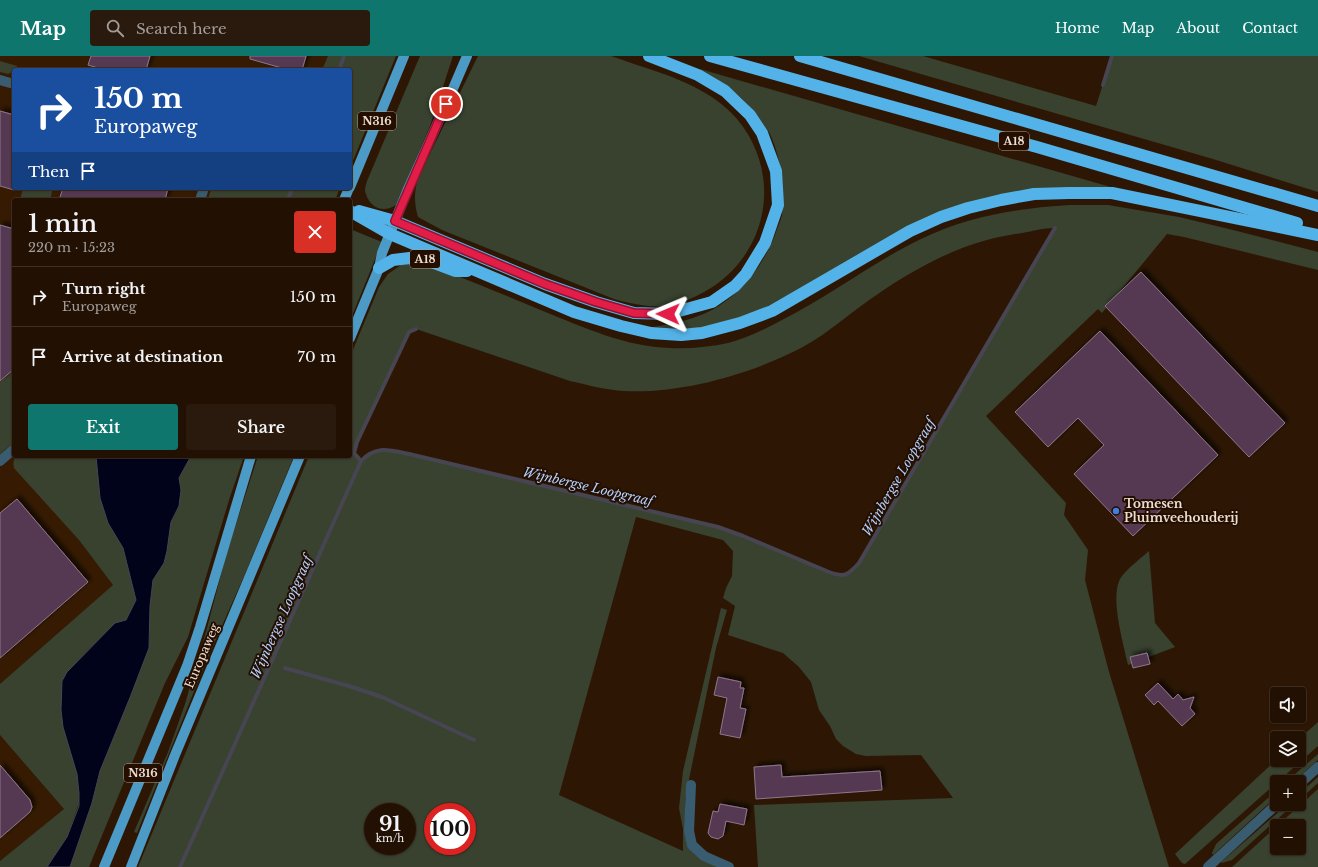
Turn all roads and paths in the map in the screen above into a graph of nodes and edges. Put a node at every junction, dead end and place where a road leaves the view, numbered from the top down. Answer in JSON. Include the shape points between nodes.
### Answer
{"nodes":[{"id":1,"x":404,"y":56,"type":"edge"},
{"id":2,"x":467,"y":56,"type":"edge"},
{"id":3,"x":649,"y":56,"type":"edge"},
{"id":4,"x":710,"y":56,"type":"edge"},
{"id":5,"x":800,"y":56,"type":"edge"},
{"id":6,"x":0,"y":80,"type":"edge"},
{"id":7,"x":12,"y":83,"type":"edge"},
{"id":8,"x":352,"y":182,"type":"edge"},
{"id":9,"x":1318,"y":206,"type":"edge"},
{"id":10,"x":352,"y":210,"type":"edge"},
{"id":11,"x":352,"y":211,"type":"edge"},
{"id":12,"x":395,"y":221,"type":"junction"},
{"id":13,"x":1318,"y":230,"type":"edge"},
{"id":14,"x":390,"y":234,"type":"junction"},
{"id":15,"x":1318,"y":235,"type":"edge"},
{"id":16,"x":379,"y":268,"type":"junction"},
{"id":17,"x":480,"y":272,"type":"junction"},
{"id":18,"x":352,"y":333,"type":"edge"},
{"id":19,"x":12,"y":451,"type":"edge"},
{"id":20,"x":250,"y":458,"type":"edge"},
{"id":21,"x":299,"y":458,"type":"edge"},
{"id":22,"x":0,"y":461,"type":"edge"},
{"id":23,"x":1318,"y":767,"type":"edge"},
{"id":24,"x":1306,"y":778,"type":"edge"},
{"id":25,"x":691,"y":785,"type":"dead end"},
{"id":26,"x":1270,"y":810,"type":"edge"},
{"id":27,"x":104,"y":867,"type":"edge"},
{"id":28,"x":131,"y":867,"type":"edge"},
{"id":29,"x":729,"y":867,"type":"edge"},
{"id":30,"x":1208,"y":867,"type":"edge"}],
"edges":[{"from":1,"to":8,"type":"main road","number":"N316"},
{"from":2,"to":12,"type":"main road"},
{"from":3,"to":12,"type":"highway","number":"A18","via":[[698,75],[725,91],[750,115],[762,133],[776,171],[778,205],[765,243],[746,274],[735,286],[712,302],[668,314],[634,313],[545,284]]},
{"from":4,"to":13,"type":"highway","number":"A18","via":[[1037,147]]},
{"from":5,"to":9,"type":"highway","number":"A18"},
{"from":6,"to":7,"type":"street"},
{"from":10,"to":12,"type":"highway","number":"A18"},
{"from":11,"to":14,"type":"highway","number":"A18"},
{"from":12,"to":14,"type":"main road"},
{"from":14,"to":16,"type":"main road"},
{"from":14,"to":17,"type":"highway","number":"A18"},
{"from":15,"to":17,"type":"highway","number":"A18","via":[[1112,193],[1034,194],[974,206],[941,217],[910,231],[772,311],[740,323],[702,333],[681,335],[651,333],[581,314]]},
{"from":16,"to":17,"type":"highway","number":"A18","via":[[394,260],[418,257],[455,271]]},
{"from":16,"to":18,"type":"main road"},
{"from":19,"to":22,"type":"street"},
{"from":20,"to":27,"type":"main road","name":"Europaweg","number":"N316","via":[[187,666]]},
{"from":21,"to":28,"type":"main road","name":"Europaweg","number":"N316"},
{"from":23,"to":24,"type":"street"},
{"from":25,"to":29,"type":"street","via":[[689,831],[692,845],[704,856]]},
{"from":26,"to":30,"type":"street"}]}
